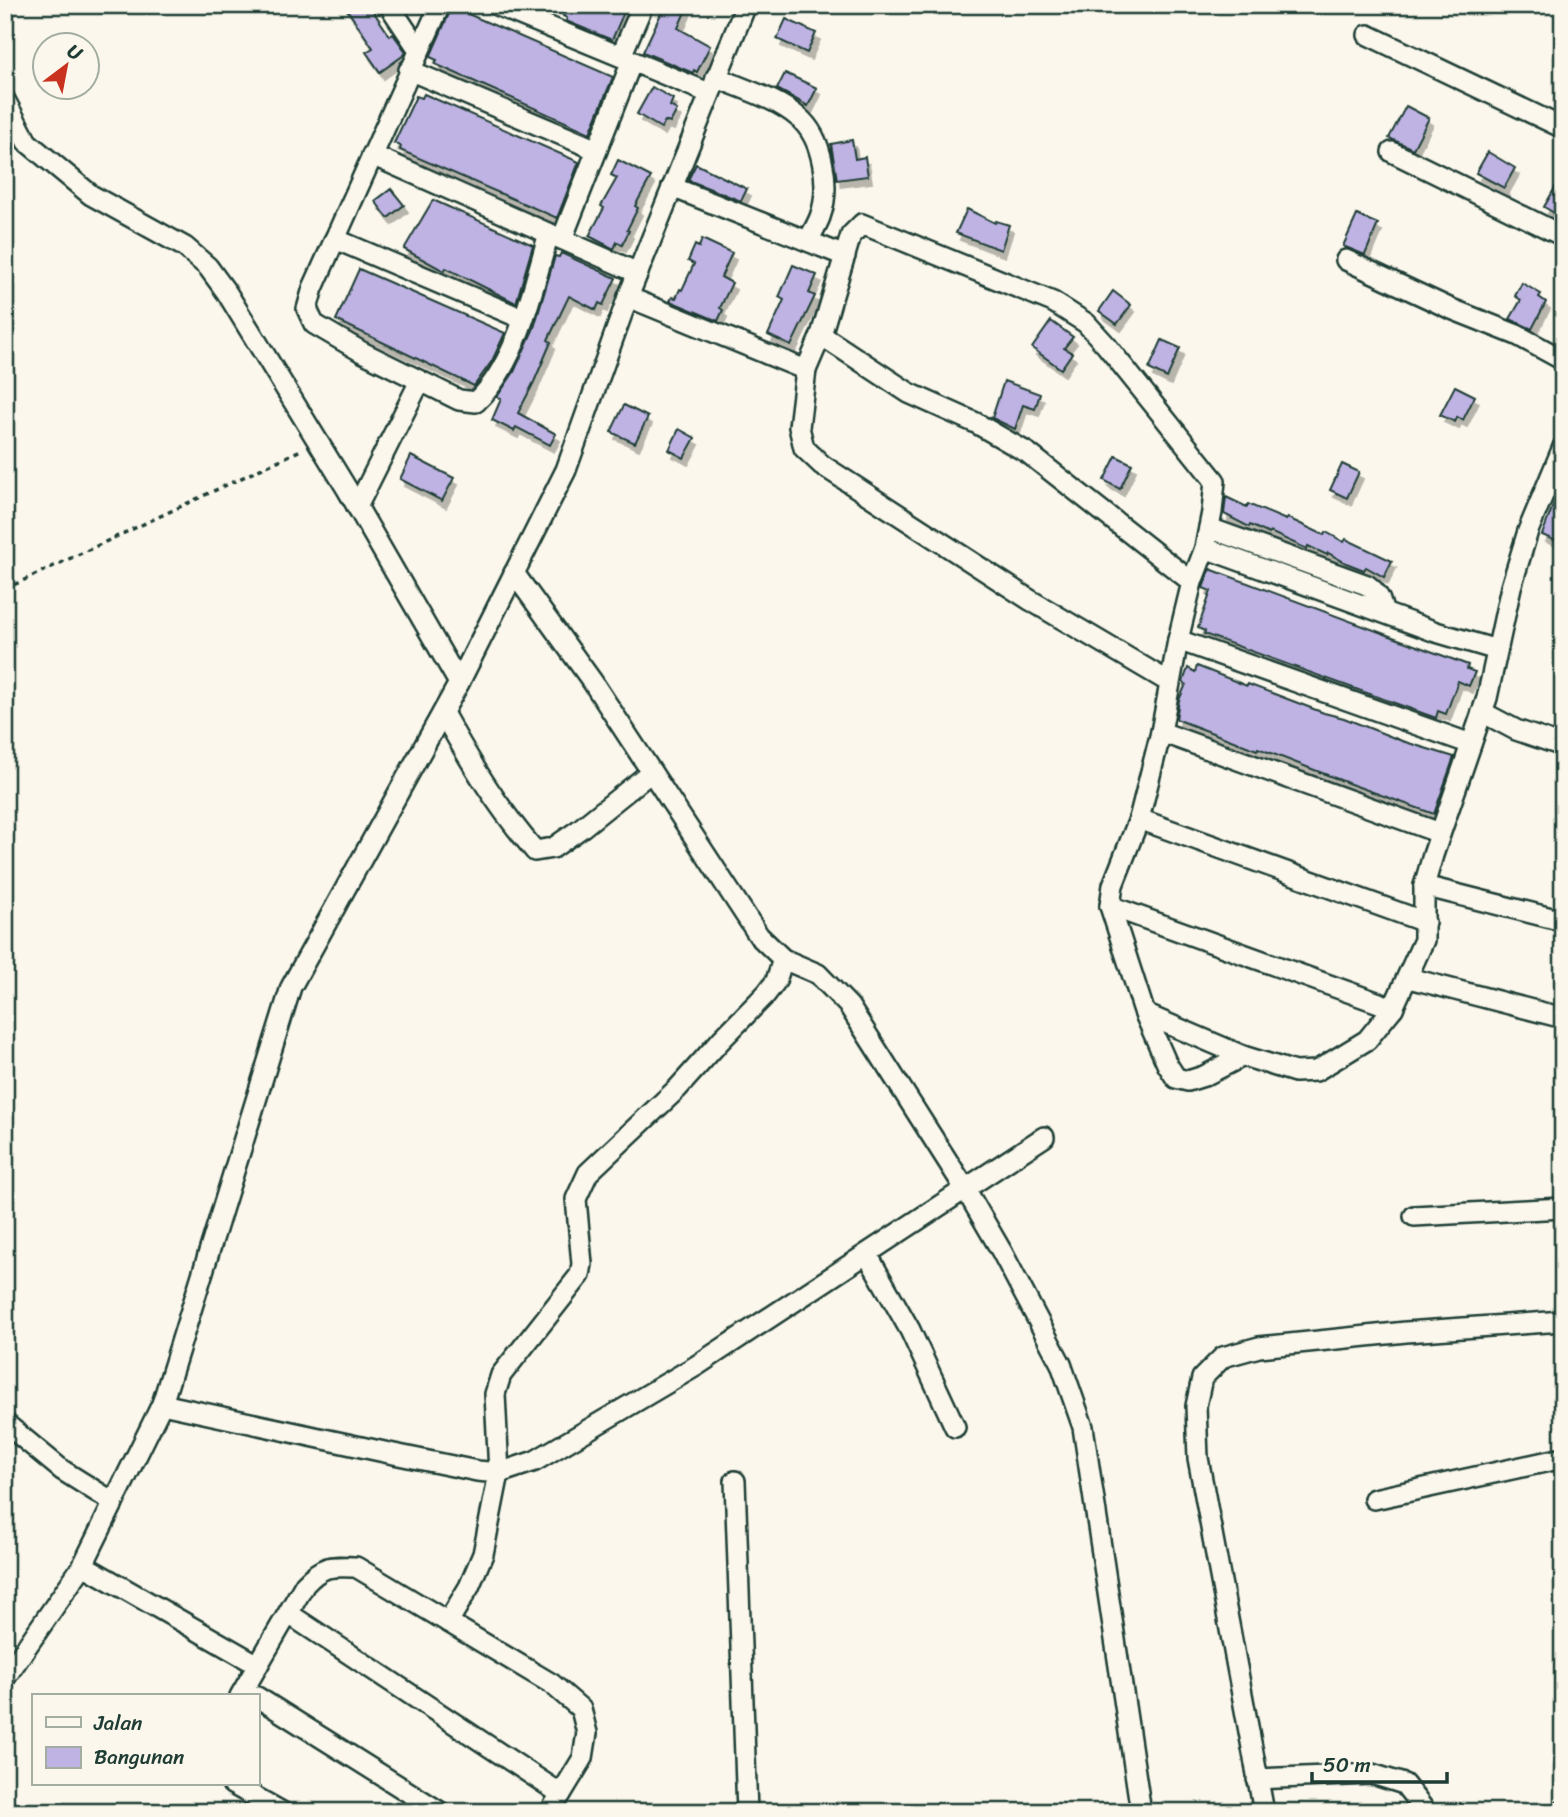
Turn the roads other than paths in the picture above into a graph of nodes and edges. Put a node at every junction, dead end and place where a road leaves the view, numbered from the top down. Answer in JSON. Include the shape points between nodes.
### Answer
{"nodes":[{"id":1,"x":389,"y":5,"type":"edge"},
{"id":2,"x":440,"y":5,"type":"edge"},
{"id":3,"x":496,"y":5,"type":"edge"},
{"id":4,"x":643,"y":5,"type":"edge"},
{"id":5,"x":746,"y":5,"type":"edge"},
{"id":6,"x":541,"y":14,"type":"edge"},
{"id":7,"x":1368,"y":34,"type":"dead end"},
{"id":8,"x":419,"y":50,"type":"junction"},
{"id":9,"x":626,"y":59,"type":"junction"},
{"id":10,"x":409,"y":70,"type":"junction"},
{"id":11,"x":712,"y":85,"type":"junction"},
{"id":12,"x":5,"y":100,"type":"edge"},
{"id":13,"x":1563,"y":128,"type":"edge"},
{"id":14,"x":597,"y":150,"type":"junction"},
{"id":15,"x":1392,"y":152,"type":"dead end"},
{"id":16,"x":372,"y":155,"type":"junction"},
{"id":17,"x":672,"y":187,"type":"junction"},
{"id":18,"x":555,"y":236,"type":"junction"},
{"id":19,"x":1563,"y":236,"type":"edge"},
{"id":20,"x":335,"y":239,"type":"junction"},
{"id":21,"x":808,"y":241,"type":"junction"},
{"id":22,"x":845,"y":256,"type":"junction"},
{"id":23,"x":1346,"y":260,"type":"dead end"},
{"id":24,"x":638,"y":273,"type":"junction"},
{"id":25,"x":628,"y":297,"type":"junction"},
{"id":26,"x":523,"y":319,"type":"junction"},
{"id":27,"x":821,"y":335,"type":"junction"},
{"id":28,"x":1563,"y":360,"type":"edge"},
{"id":29,"x":806,"y":370,"type":"junction"},
{"id":30,"x":420,"y":381,"type":"junction"},
{"id":31,"x":1563,"y":447,"type":"edge"},
{"id":32,"x":1558,"y":478,"type":"edge"},
{"id":33,"x":357,"y":507,"type":"junction"},
{"id":34,"x":1209,"y":528,"type":"junction"},
{"id":35,"x":1205,"y":548,"type":"junction"},
{"id":36,"x":514,"y":573,"type":"junction"},
{"id":37,"x":1192,"y":582,"type":"junction"},
{"id":38,"x":1382,"y":612,"type":"junction"},
{"id":39,"x":1178,"y":640,"type":"junction"},
{"id":40,"x":1497,"y":650,"type":"junction"},
{"id":41,"x":1169,"y":682,"type":"junction"},
{"id":42,"x":459,"y":683,"type":"junction"},
{"id":43,"x":1482,"y":712,"type":"junction"},
{"id":44,"x":443,"y":713,"type":"junction"},
{"id":45,"x":1161,"y":733,"type":"junction"},
{"id":46,"x":1471,"y":744,"type":"junction"},
{"id":47,"x":1563,"y":746,"type":"edge"},
{"id":48,"x":652,"y":772,"type":"junction"},
{"id":49,"x":1139,"y":819,"type":"junction"},
{"id":50,"x":1440,"y":833,"type":"junction"},
{"id":51,"x":1424,"y":886,"type":"junction"},
{"id":52,"x":1110,"y":906,"type":"junction"},
{"id":53,"x":1563,"y":921,"type":"edge"},
{"id":54,"x":1425,"y":922,"type":"junction"},
{"id":55,"x":783,"y":960,"type":"junction"},
{"id":56,"x":1409,"y":978,"type":"junction"},
{"id":57,"x":1393,"y":1009,"type":"junction"},
{"id":58,"x":1145,"y":1014,"type":"junction"},
{"id":59,"x":1563,"y":1018,"type":"edge"},
{"id":60,"x":1243,"y":1056,"type":"junction"},
{"id":61,"x":1044,"y":1137,"type":"dead end"},
{"id":62,"x":965,"y":1190,"type":"junction"},
{"id":63,"x":1563,"y":1208,"type":"edge"},
{"id":64,"x":1414,"y":1216,"type":"dead end"},
{"id":65,"x":867,"y":1254,"type":"junction"},
{"id":66,"x":1563,"y":1321,"type":"edge"},
{"id":67,"x":162,"y":1404,"type":"junction"},
{"id":68,"x":5,"y":1423,"type":"edge"},
{"id":69,"x":955,"y":1427,"type":"dead end"},
{"id":70,"x":1563,"y":1458,"type":"edge"},
{"id":71,"x":499,"y":1473,"type":"junction"},
{"id":72,"x":734,"y":1481,"type":"dead end"},
{"id":73,"x":1374,"y":1499,"type":"dead end"},
{"id":74,"x":113,"y":1502,"type":"junction"},
{"id":75,"x":83,"y":1565,"type":"junction"},
{"id":76,"x":289,"y":1614,"type":"junction"},
{"id":77,"x":447,"y":1622,"type":"junction"},
{"id":78,"x":258,"y":1665,"type":"junction"},
{"id":79,"x":5,"y":1678,"type":"edge"},
{"id":80,"x":249,"y":1694,"type":"edge"},
{"id":81,"x":259,"y":1701,"type":"edge"},
{"id":82,"x":1257,"y":1779,"type":"junction"},
{"id":83,"x":236,"y":1786,"type":"edge"},
{"id":84,"x":561,"y":1794,"type":"junction"},
{"id":85,"x":282,"y":1812,"type":"edge"},
{"id":86,"x":440,"y":1812,"type":"edge"},
{"id":87,"x":550,"y":1812,"type":"edge"},
{"id":88,"x":747,"y":1812,"type":"edge"},
{"id":89,"x":1141,"y":1812,"type":"edge"},
{"id":90,"x":1264,"y":1812,"type":"edge"},
{"id":91,"x":1426,"y":1812,"type":"edge"}],
"edges":[{"from":1,"to":8,"type":"street"},
{"from":2,"to":8,"type":"street"},
{"from":3,"to":6,"type":"street"},
{"from":4,"to":9,"type":"street"},
{"from":5,"to":11,"type":"street"},
{"from":6,"to":9,"type":"street"},
{"from":7,"to":13,"type":"street"},
{"from":8,"to":10,"type":"street"},
{"from":9,"to":11,"type":"street"},
{"from":9,"to":14,"type":"street"},
{"from":10,"to":14,"type":"street"},
{"from":10,"to":16,"type":"street"},
{"from":11,"to":17,"type":"street"},
{"from":11,"to":21,"type":"street","via":[[781,106],[811,131],[822,163],[825,197]]},
{"from":12,"to":33,"type":"street","via":[[27,142],[60,170],[91,195],[186,247],[208,267]]},
{"from":14,"to":18,"type":"street"},
{"from":15,"to":19,"type":"street"},
{"from":16,"to":18,"type":"street"},
{"from":16,"to":20,"type":"street"},
{"from":17,"to":21,"type":"street"},
{"from":17,"to":24,"type":"street"},
{"from":18,"to":24,"type":"street"},
{"from":18,"to":26,"type":"street"},
{"from":20,"to":26,"type":"street"},
{"from":20,"to":30,"type":"street","via":[[307,309],[314,324]]},
{"from":21,"to":22,"type":"street"},
{"from":22,"to":27,"type":"street"},
{"from":22,"to":34,"type":"street","via":[[851,235],[863,224],[1053,302],[1086,323],[1215,481]]},
{"from":23,"to":28,"type":"street"},
{"from":24,"to":25,"type":"street"},
{"from":25,"to":29,"type":"street"},
{"from":25,"to":36,"type":"street","via":[[566,470]]},
{"from":26,"to":30,"type":"street","via":[[490,390],[476,402],[459,400]]},
{"from":27,"to":29,"type":"street"},
{"from":27,"to":37,"type":"street","via":[[909,393],[1028,453]]},
{"from":29,"to":41,"type":"street","via":[[799,427],[804,448],[822,465],[1030,600]]},
{"from":30,"to":33,"type":"street"},
{"from":31,"to":32,"type":"street"},
{"from":32,"to":40,"type":"street","via":[[1521,554]]},
{"from":33,"to":42,"type":"street"},
{"from":34,"to":35,"type":"street"},
{"from":34,"to":38,"type":"street","via":[[1367,585],[1376,591]]},
{"from":35,"to":37,"type":"street"},
{"from":35,"to":38,"type":"street"},
{"from":36,"to":42,"type":"street"},
{"from":36,"to":48,"type":"street"},
{"from":37,"to":39,"type":"street"},
{"from":38,"to":40,"type":"street"},
{"from":39,"to":41,"type":"street"},
{"from":39,"to":46,"type":"street"},
{"from":40,"to":43,"type":"street"},
{"from":41,"to":45,"type":"street"},
{"from":42,"to":44,"type":"street"},
{"from":43,"to":46,"type":"street"},
{"from":43,"to":47,"type":"street"},
{"from":44,"to":48,"type":"street","via":[[477,775],[535,851],[553,848]]},
{"from":44,"to":67,"type":"street","via":[[291,987]]},
{"from":45,"to":49,"type":"street"},
{"from":45,"to":50,"type":"street"},
{"from":46,"to":50,"type":"street"},
{"from":48,"to":55,"type":"street","via":[[759,936]]},
{"from":49,"to":52,"type":"street","via":[[1113,885]]},
{"from":49,"to":54,"type":"street"},
{"from":50,"to":51,"type":"street"},
{"from":51,"to":53,"type":"street"},
{"from":51,"to":54,"type":"street"},
{"from":52,"to":57,"type":"street"},
{"from":52,"to":58,"type":"street"},
{"from":54,"to":56,"type":"street","via":[[1424,940]]},
{"from":55,"to":62,"type":"street","via":[[818,974],[849,1006]]},
{"from":55,"to":71,"type":"street","via":[[766,994],[678,1088],[588,1173],[576,1199],[580,1275],[497,1383]]},
{"from":56,"to":57,"type":"street"},
{"from":56,"to":59,"type":"street"},
{"from":57,"to":60,"type":"street","via":[[1367,1040],[1316,1071],[1295,1072]]},
{"from":58,"to":60,"type":"street"},
{"from":58,"to":60,"type":"street","via":[[1176,1078],[1188,1082]]},
{"from":61,"to":62,"type":"street"},
{"from":62,"to":65,"type":"street"},
{"from":62,"to":89,"type":"street","via":[[1062,1364],[1083,1427]]},
{"from":63,"to":64,"type":"street"},
{"from":65,"to":69,"type":"street","via":[[910,1330]]},
{"from":65,"to":71,"type":"street","via":[[696,1366],[535,1461]]},
{"from":66,"to":82,"type":"street","via":[[1259,1347],[1223,1357],[1202,1378],[1196,1406],[1198,1458]]},
{"from":67,"to":71,"type":"street"},
{"from":67,"to":74,"type":"street"},
{"from":68,"to":74,"type":"street","via":[[62,1470]]},
{"from":70,"to":73,"type":"street"},
{"from":71,"to":77,"type":"street","via":[[482,1554],[469,1587]]},
{"from":72,"to":88,"type":"street"},
{"from":74,"to":75,"type":"street"},
{"from":75,"to":78,"type":"street"},
{"from":75,"to":79,"type":"street"},
{"from":76,"to":77,"type":"street","via":[[305,1584],[318,1571],[356,1567]]},
{"from":76,"to":78,"type":"street"},
{"from":76,"to":84,"type":"street"},
{"from":77,"to":84,"type":"street","via":[[552,1684],[581,1709],[587,1733],[583,1758]]},
{"from":78,"to":80,"type":"street"},
{"from":81,"to":86,"type":"street"},
{"from":82,"to":90,"type":"street"},
{"from":82,"to":91,"type":"street","via":[[1372,1774],[1404,1784]]},
{"from":83,"to":85,"type":"street"},
{"from":84,"to":87,"type":"street"}]}
